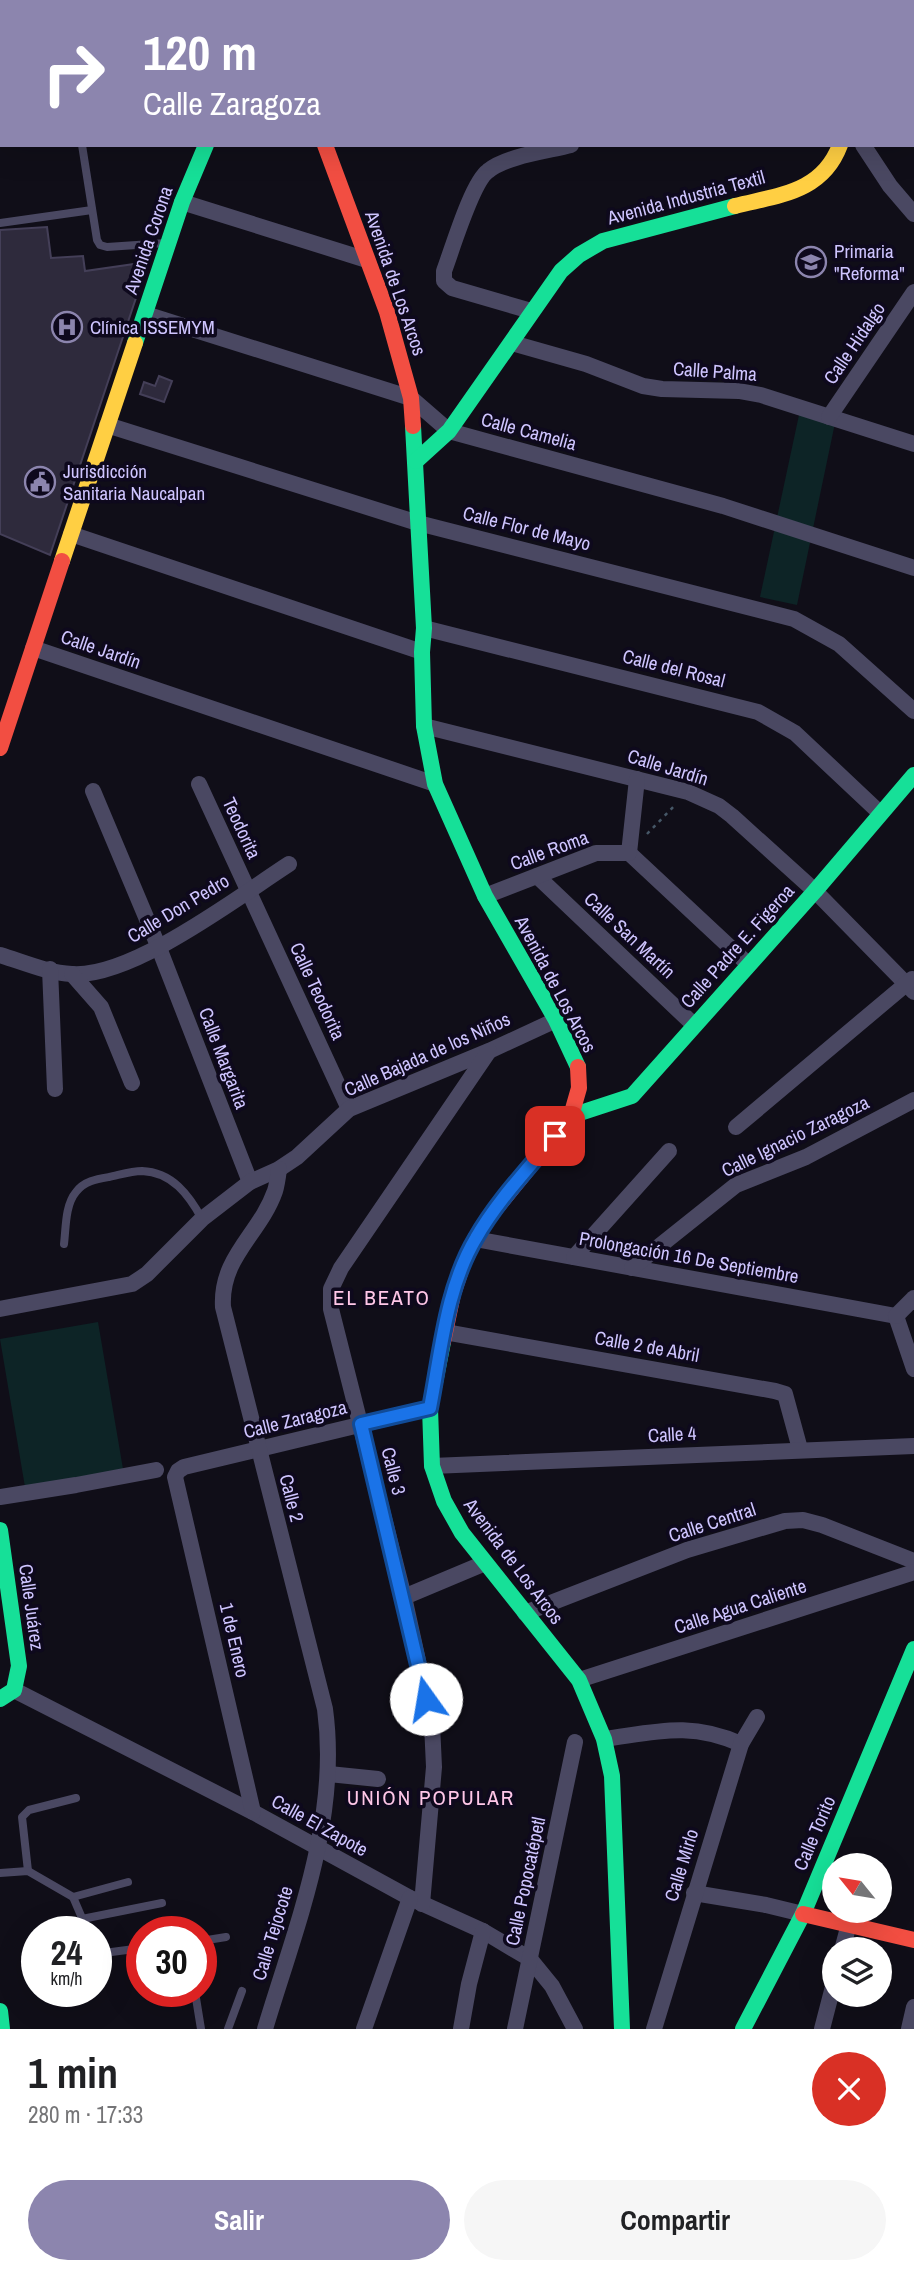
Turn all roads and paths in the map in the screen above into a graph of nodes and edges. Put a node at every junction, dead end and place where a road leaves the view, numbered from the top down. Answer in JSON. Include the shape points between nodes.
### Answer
{"nodes":[{"id":1,"x":82,"y":147,"type":"edge"},
{"id":2,"x":205,"y":147,"type":"edge"},
{"id":3,"x":327,"y":147,"type":"edge"},
{"id":4,"x":563,"y":147,"type":"edge"},
{"id":5,"x":839,"y":147,"type":"edge"},
{"id":6,"x":864,"y":147,"type":"edge"},
{"id":7,"x":182,"y":202,"type":"junction"},
{"id":8,"x":92,"y":210,"type":"junction"},
{"id":9,"x":914,"y":214,"type":"edge"},
{"id":10,"x":0,"y":223,"type":"edge"},
{"id":11,"x":169,"y":243,"type":"junction"},
{"id":12,"x":367,"y":260,"type":"junction"},
{"id":13,"x":914,"y":292,"type":"edge"},
{"id":14,"x":531,"y":311,"type":"junction"},
{"id":15,"x":145,"y":314,"type":"junction"},
{"id":16,"x":898,"y":315,"type":"junction"},
{"id":17,"x":914,"y":320,"type":"edge"},
{"id":18,"x":512,"y":343,"type":"junction"},
{"id":19,"x":411,"y":398,"type":"junction"},
{"id":20,"x":829,"y":418,"type":"junction"},
{"id":21,"x":107,"y":425,"type":"junction"},
{"id":22,"x":449,"y":431,"type":"junction"},
{"id":23,"x":914,"y":444,"type":"edge"},
{"id":24,"x":416,"y":461,"type":"junction"},
{"id":25,"x":418,"y":523,"type":"junction"},
{"id":26,"x":71,"y":534,"type":"junction"},
{"id":27,"x":914,"y":568,"type":"edge"},
{"id":28,"x":424,"y":628,"type":"junction"},
{"id":29,"x":33,"y":648,"type":"junction"},
{"id":30,"x":422,"y":652,"type":"junction"},
{"id":31,"x":914,"y":711,"type":"edge"},
{"id":32,"x":424,"y":726,"type":"junction"},
{"id":33,"x":0,"y":748,"type":"edge"},
{"id":34,"x":914,"y":775,"type":"edge"},
{"id":35,"x":636,"y":779,"type":"junction"},
{"id":36,"x":199,"y":784,"type":"dead end"},
{"id":37,"x":435,"y":785,"type":"junction"},
{"id":38,"x":93,"y":791,"type":"dead end"},
{"id":39,"x":688,"y":792,"type":"junction"},
{"id":40,"x":880,"y":813,"type":"junction"},
{"id":41,"x":629,"y":853,"type":"junction"},
{"id":42,"x":289,"y":864,"type":"dead end"},
{"id":43,"x":537,"y":876,"type":"junction"},
{"id":44,"x":248,"y":891,"type":"junction"},
{"id":45,"x":815,"y":891,"type":"junction"},
{"id":46,"x":485,"y":896,"type":"junction"},
{"id":47,"x":159,"y":948,"type":"junction"},
{"id":48,"x":0,"y":955,"type":"edge"},
{"id":49,"x":748,"y":964,"type":"junction"},
{"id":50,"x":50,"y":969,"type":"junction"},
{"id":51,"x":72,"y":974,"type":"junction"},
{"id":52,"x":912,"y":985,"type":"edge"},
{"id":53,"x":556,"y":1020,"type":"junction"},
{"id":54,"x":694,"y":1025,"type":"junction"},
{"id":55,"x":489,"y":1051,"type":"junction"},
{"id":56,"x":132,"y":1083,"type":"dead end"},
{"id":57,"x":55,"y":1088,"type":"dead end"},
{"id":58,"x":914,"y":1100,"type":"edge"},
{"id":59,"x":349,"y":1109,"type":"junction"},
{"id":60,"x":571,"y":1116,"type":"junction"},
{"id":61,"x":736,"y":1127,"type":"dead end"},
{"id":62,"x":669,"y":1150,"type":"dead end"},
{"id":63,"x":279,"y":1169,"type":"junction"},
{"id":64,"x":250,"y":1182,"type":"junction"},
{"id":65,"x":202,"y":1219,"type":"junction"},
{"id":66,"x":475,"y":1239,"type":"junction"},
{"id":67,"x":64,"y":1244,"type":"dead end"},
{"id":68,"x":574,"y":1257,"type":"junction"},
{"id":69,"x":632,"y":1268,"type":"junction"},
{"id":70,"x":914,"y":1298,"type":"edge"},
{"id":71,"x":0,"y":1310,"type":"edge"},
{"id":72,"x":896,"y":1316,"type":"junction"},
{"id":73,"x":444,"y":1332,"type":"junction"},
{"id":74,"x":913,"y":1363,"type":"edge"},
{"id":75,"x":430,"y":1408,"type":"junction"},
{"id":76,"x":361,"y":1424,"type":"junction"},
{"id":77,"x":914,"y":1446,"type":"edge"},
{"id":78,"x":800,"y":1449,"type":"junction"},
{"id":79,"x":259,"y":1451,"type":"junction"},
{"id":80,"x":432,"y":1466,"type":"junction"},
{"id":81,"x":156,"y":1469,"type":"dead end"},
{"id":82,"x":175,"y":1477,"type":"joint"},
{"id":83,"x":0,"y":1497,"type":"edge"},
{"id":84,"x":0,"y":1530,"type":"edge"},
{"id":85,"x":914,"y":1561,"type":"edge"},
{"id":86,"x":485,"y":1563,"type":"junction"},
{"id":87,"x":914,"y":1572,"type":"edge"},
{"id":88,"x":404,"y":1597,"type":"junction"},
{"id":89,"x":525,"y":1613,"type":"junction"},
{"id":90,"x":914,"y":1649,"type":"edge"},
{"id":91,"x":579,"y":1680,"type":"junction"},
{"id":92,"x":7,"y":1695,"type":"edge"},
{"id":93,"x":757,"y":1717,"type":"dead end"},
{"id":94,"x":604,"y":1739,"type":"junction"},
{"id":95,"x":575,"y":1742,"type":"dead end"},
{"id":96,"x":741,"y":1744,"type":"junction"},
{"id":97,"x":329,"y":1774,"type":"junction"},
{"id":98,"x":378,"y":1779,"type":"dead end"},
{"id":99,"x":76,"y":1798,"type":"dead end"},
{"id":100,"x":253,"y":1812,"type":"junction"},
{"id":101,"x":319,"y":1849,"type":"junction"},
{"id":102,"x":28,"y":1871,"type":"junction"},
{"id":103,"x":0,"y":1873,"type":"edge"},
{"id":104,"x":128,"y":1882,"type":"dead end"},
{"id":105,"x":694,"y":1893,"type":"junction"},
{"id":106,"x":73,"y":1897,"type":"junction"},
{"id":107,"x":416,"y":1901,"type":"junction"},
{"id":108,"x":162,"y":1903,"type":"dead end"},
{"id":109,"x":803,"y":1914,"type":"junction"},
{"id":110,"x":81,"y":1916,"type":"edge"},
{"id":111,"x":97,"y":1916,"type":"edge"},
{"id":112,"x":849,"y":1924,"type":"junction"},
{"id":113,"x":483,"y":1931,"type":"junction"},
{"id":114,"x":226,"y":1937,"type":"dead end"},
{"id":115,"x":846,"y":1937,"type":"edge"},
{"id":116,"x":217,"y":1938,"type":"edge"},
{"id":117,"x":914,"y":1940,"type":"edge"},
{"id":118,"x":530,"y":1959,"type":"junction"},
{"id":119,"x":242,"y":1991,"type":"dead end"},
{"id":120,"x":197,"y":2007,"type":"edge"},
{"id":121,"x":828,"y":2007,"type":"edge"},
{"id":122,"x":914,"y":2007,"type":"edge"},
{"id":123,"x":0,"y":2011,"type":"edge"},
{"id":124,"x":2,"y":2029,"type":"edge"},
{"id":125,"x":201,"y":2029,"type":"edge"},
{"id":126,"x":228,"y":2029,"type":"edge"},
{"id":127,"x":265,"y":2029,"type":"edge"},
{"id":128,"x":364,"y":2029,"type":"edge"},
{"id":129,"x":461,"y":2029,"type":"edge"},
{"id":130,"x":515,"y":2029,"type":"edge"},
{"id":131,"x":575,"y":2029,"type":"edge"},
{"id":132,"x":622,"y":2029,"type":"edge"},
{"id":133,"x":654,"y":2029,"type":"edge"},
{"id":134,"x":743,"y":2029,"type":"edge"},
{"id":135,"x":822,"y":2029,"type":"edge"},
{"id":136,"x":909,"y":2029,"type":"edge"}],
"edges":[{"from":1,"to":8,"type":"lane"},
{"from":2,"to":7,"type":"main road","name":"Avenida Corona"},
{"from":3,"to":12,"type":"main road","name":"Avenida de Los Arcos"},
{"from":4,"to":14,"type":"street","via":[[485,172],[444,271],[444,281],[452,288]]},
{"from":5,"to":14,"type":"main road","name":"Avenida Industria Textil","via":[[822,176],[804,188],[603,241],[561,271]]},
{"from":6,"to":9,"type":"street"},
{"from":7,"to":11,"type":"main road","name":"Avenida Corona"},
{"from":7,"to":12,"type":"street"},
{"from":8,"to":10,"type":"lane"},
{"from":8,"to":11,"type":"lane","via":[[100,245]]},
{"from":11,"to":15,"type":"main road","name":"Avenida Corona"},
{"from":12,"to":19,"type":"main road","name":"Avenida de Los Arcos"},
{"from":13,"to":16,"type":"street","name":"Calle Hidalgo"},
{"from":14,"to":18,"type":"main road","name":"Avenida Industria Textil"},
{"from":15,"to":19,"type":"street","name":"Calle Camelia"},
{"from":15,"to":21,"type":"main road","name":"Avenida Corona"},
{"from":16,"to":17,"type":"street"},
{"from":16,"to":20,"type":"street","name":"Calle Hidalgo"},
{"from":18,"to":20,"type":"street","name":"Calle Palma","via":[[643,386],[739,390]]},
{"from":18,"to":22,"type":"main road","name":"Avenida Industria Textil"},
{"from":19,"to":22,"type":"street","name":"Calle Camelia"},
{"from":19,"to":24,"type":"main road","name":"Avenida de Los Arcos"},
{"from":20,"to":23,"type":"street","name":"Calle Palma"},
{"from":21,"to":25,"type":"street","name":"Calle Flor de Mayo"},
{"from":21,"to":26,"type":"main road","name":"Avenida Corona"},
{"from":22,"to":24,"type":"main road","name":"Avenida Industria Textil"},
{"from":22,"to":27,"type":"street","name":"Calle Camelia","via":[[723,506]]},
{"from":24,"to":25,"type":"main road","name":"Avenida de Los Arcos"},
{"from":25,"to":28,"type":"main road","name":"Avenida de Los Arcos"},
{"from":25,"to":31,"type":"street","name":"Calle Flor de Mayo","via":[[794,619],[839,644]]},
{"from":26,"to":29,"type":"main road","name":"Avenida Corona"},
{"from":26,"to":30,"type":"street"},
{"from":28,"to":30,"type":"main road","name":"Avenida de Los Arcos"},
{"from":28,"to":40,"type":"street","name":"Calle del Rosal","via":[[758,712],[795,733]]},
{"from":29,"to":33,"type":"main road","name":"Avenida Corona"},
{"from":29,"to":37,"type":"street","name":"Calle Jardín"},
{"from":30,"to":32,"type":"main road","name":"Avenida de Los Arcos"},
{"from":32,"to":35,"type":"street","name":"Calle Jardín"},
{"from":32,"to":37,"type":"main road","name":"Avenida de Los Arcos"},
{"from":34,"to":40,"type":"main road","name":"Calle Padre E. Figeroa"},
{"from":35,"to":39,"type":"street","name":"Calle Jardín"},
{"from":35,"to":41,"type":"street"},
{"from":36,"to":44,"type":"street","name":"Teodorita"},
{"from":37,"to":46,"type":"main road","name":"Avenida de Los Arcos"},
{"from":38,"to":47,"type":"street","name":"Calle Margarita"},
{"from":39,"to":41,"type":"path"},
{"from":39,"to":45,"type":"street","name":"Calle Jardín","via":[[732,816]]},
{"from":40,"to":45,"type":"main road","name":"Calle Padre E. Figeroa"},
{"from":41,"to":43,"type":"street","name":"Calle Roma","via":[[596,853]]},
{"from":41,"to":49,"type":"street"},
{"from":42,"to":44,"type":"street","name":"Calle Don Pedro"},
{"from":43,"to":46,"type":"street","name":"Calle Roma"},
{"from":43,"to":54,"type":"street","name":"Calle San Martín"},
{"from":44,"to":47,"type":"street","name":"Calle Don Pedro"},
{"from":44,"to":59,"type":"street","name":"Calle Teodorita"},
{"from":45,"to":49,"type":"main road","name":"Calle Padre E. Figeroa"},
{"from":45,"to":52,"type":"street","name":"Calle Jardín"},
{"from":46,"to":53,"type":"main road","name":"Avenida de Los Arcos"},
{"from":47,"to":51,"type":"street","name":"Calle Don Pedro","via":[[104,971]]},
{"from":47,"to":64,"type":"street","name":"Calle Margarita"},
{"from":48,"to":50,"type":"street","name":"Calle Don Pedro"},
{"from":49,"to":54,"type":"main road","name":"Calle Padre E. Figeroa"},
{"from":50,"to":51,"type":"street","name":"Calle Don Pedro"},
{"from":50,"to":57,"type":"street"},
{"from":51,"to":56,"type":"street","via":[[101,1007]]},
{"from":52,"to":61,"type":"street"},
{"from":53,"to":55,"type":"street","name":"Calle Bajada de los Niños"},
{"from":53,"to":60,"type":"main road","name":"Avenida de Los Arcos","via":[[578,1067],[579,1088]]},
{"from":54,"to":60,"type":"main road","name":"Calle Padre E. Figeroa","via":[[632,1096]]},
{"from":55,"to":59,"type":"street","name":"Calle Bajada de los Niños"},
{"from":55,"to":76,"type":"street","name":"Calle 3","via":[[331,1289],[331,1309]]},
{"from":58,"to":69,"type":"street","name":"Calle Ignacio Zaragoza","via":[[806,1157],[736,1185]]},
{"from":59,"to":63,"type":"street","name":"Calle Bajada de los Niños"},
{"from":60,"to":66,"type":"main road","name":"Avenida de Los Arcos"},
{"from":62,"to":68,"type":"street"},
{"from":63,"to":64,"type":"street","name":"Calle Bajada de los Niños"},
{"from":63,"to":79,"type":"street","name":"Calle 2","via":[[275,1192],[222,1287]]},
{"from":64,"to":65,"type":"street","name":"Calle Bajada de los Niños"},
{"from":65,"to":67,"type":"lane","via":[[187,1193],[167,1178],[142,1171],[96,1179],[74,1194]]},
{"from":65,"to":71,"type":"street","name":"Calle Bajada de los Niños","via":[[132,1284]]},
{"from":66,"to":68,"type":"street","name":"Prolongación 16 De Septiembre"},
{"from":66,"to":73,"type":"main road","name":"Avenida de Los Arcos"},
{"from":68,"to":69,"type":"street","name":"Prolongación 16 De Septiembre"},
{"from":69,"to":72,"type":"street","name":"Prolongación 16 De Septiembre"},
{"from":70,"to":72,"type":"street"},
{"from":72,"to":74,"type":"street"},
{"from":73,"to":75,"type":"main road","name":"Avenida de Los Arcos"},
{"from":73,"to":78,"type":"street","name":"Calle 2 de Abril","via":[[785,1394]]},
{"from":75,"to":76,"type":"street","name":"Calle Zaragoza"},
{"from":75,"to":80,"type":"main road","name":"Avenida de Los Arcos"},
{"from":76,"to":79,"type":"street","name":"Calle Zaragoza"},
{"from":76,"to":88,"type":"street","name":"Calle 3"},
{"from":77,"to":78,"type":"street","name":"Calle 4"},
{"from":78,"to":80,"type":"street","name":"Calle 4"},
{"from":79,"to":82,"type":"street","name":"Calle Zaragoza","via":[[184,1467]]},
{"from":79,"to":97,"type":"street","name":"Calle 2","via":[[325,1709]]},
{"from":80,"to":86,"type":"main road","name":"Avenida de Los Arcos","via":[[444,1501]]},
{"from":81,"to":83,"type":"street"},
{"from":82,"to":100,"type":"street","name":"1 de Enero"},
{"from":84,"to":92,"type":"main road","name":"Calle Juárez","via":[[19,1666]]},
{"from":85,"to":89,"type":"street","name":"Calle Central","via":[[822,1525],[785,1521],[687,1550]]},
{"from":86,"to":88,"type":"street"},
{"from":86,"to":89,"type":"main road","name":"Avenida de Los Arcos"},
{"from":87,"to":91,"type":"street","name":"Calle Agua Caliente"},
{"from":88,"to":107,"type":"street","name":"Calle 3","via":[[434,1745]]},
{"from":89,"to":91,"type":"main road","name":"Avenida de Los Arcos"},
{"from":90,"to":109,"type":"main road","name":"Calle Torito"},
{"from":91,"to":94,"type":"main road","name":"Avenida de Los Arcos"},
{"from":92,"to":100,"type":"street","name":"Calle El Zapote"},
{"from":93,"to":96,"type":"street","name":"Calle Mirlo"},
{"from":94,"to":96,"type":"street","via":[[675,1729],[720,1735]]},
{"from":94,"to":132,"type":"main road","name":"Avenida de Los Arcos","via":[[612,1776]]},
{"from":95,"to":118,"type":"street","name":"Calle Popocatépetl"},
{"from":96,"to":105,"type":"street","name":"Calle Mirlo"},
{"from":97,"to":98,"type":"street"},
{"from":97,"to":101,"type":"street","name":"Calle 2"},
{"from":99,"to":102,"type":"lane","via":[[29,1810],[22,1817]]},
{"from":100,"to":101,"type":"street","name":"Calle El Zapote"},
{"from":101,"to":107,"type":"street","name":"Calle El Zapote"},
{"from":101,"to":127,"type":"street","name":"Calle Tejocote"},
{"from":102,"to":103,"type":"lane"},
{"from":102,"to":106,"type":"lane"},
{"from":104,"to":106,"type":"lane"},
{"from":105,"to":109,"type":"street"},
{"from":105,"to":133,"type":"street","name":"Calle Mirlo"},
{"from":106,"to":110,"type":"lane"},
{"from":107,"to":113,"type":"street","name":"Calle El Zapote"},
{"from":107,"to":128,"type":"street","name":"Calle 3"},
{"from":108,"to":111,"type":"lane"},
{"from":109,"to":112,"type":"main road"},
{"from":109,"to":134,"type":"main road","name":"Calle Torito"},
{"from":112,"to":115,"type":"street"},
{"from":112,"to":117,"type":"main road"},
{"from":113,"to":118,"type":"street","name":"Calle El Zapote"},
{"from":113,"to":129,"type":"street"},
{"from":114,"to":116,"type":"lane"},
{"from":118,"to":130,"type":"street","name":"Calle Popocatépetl"},
{"from":118,"to":131,"type":"street","name":"Calle El Zapote","via":[[552,1986]]},
{"from":119,"to":126,"type":"lane"},
{"from":120,"to":125,"type":"lane"},
{"from":121,"to":135,"type":"street"},
{"from":122,"to":136,"type":"street"},
{"from":123,"to":124,"type":"main road"}]}
